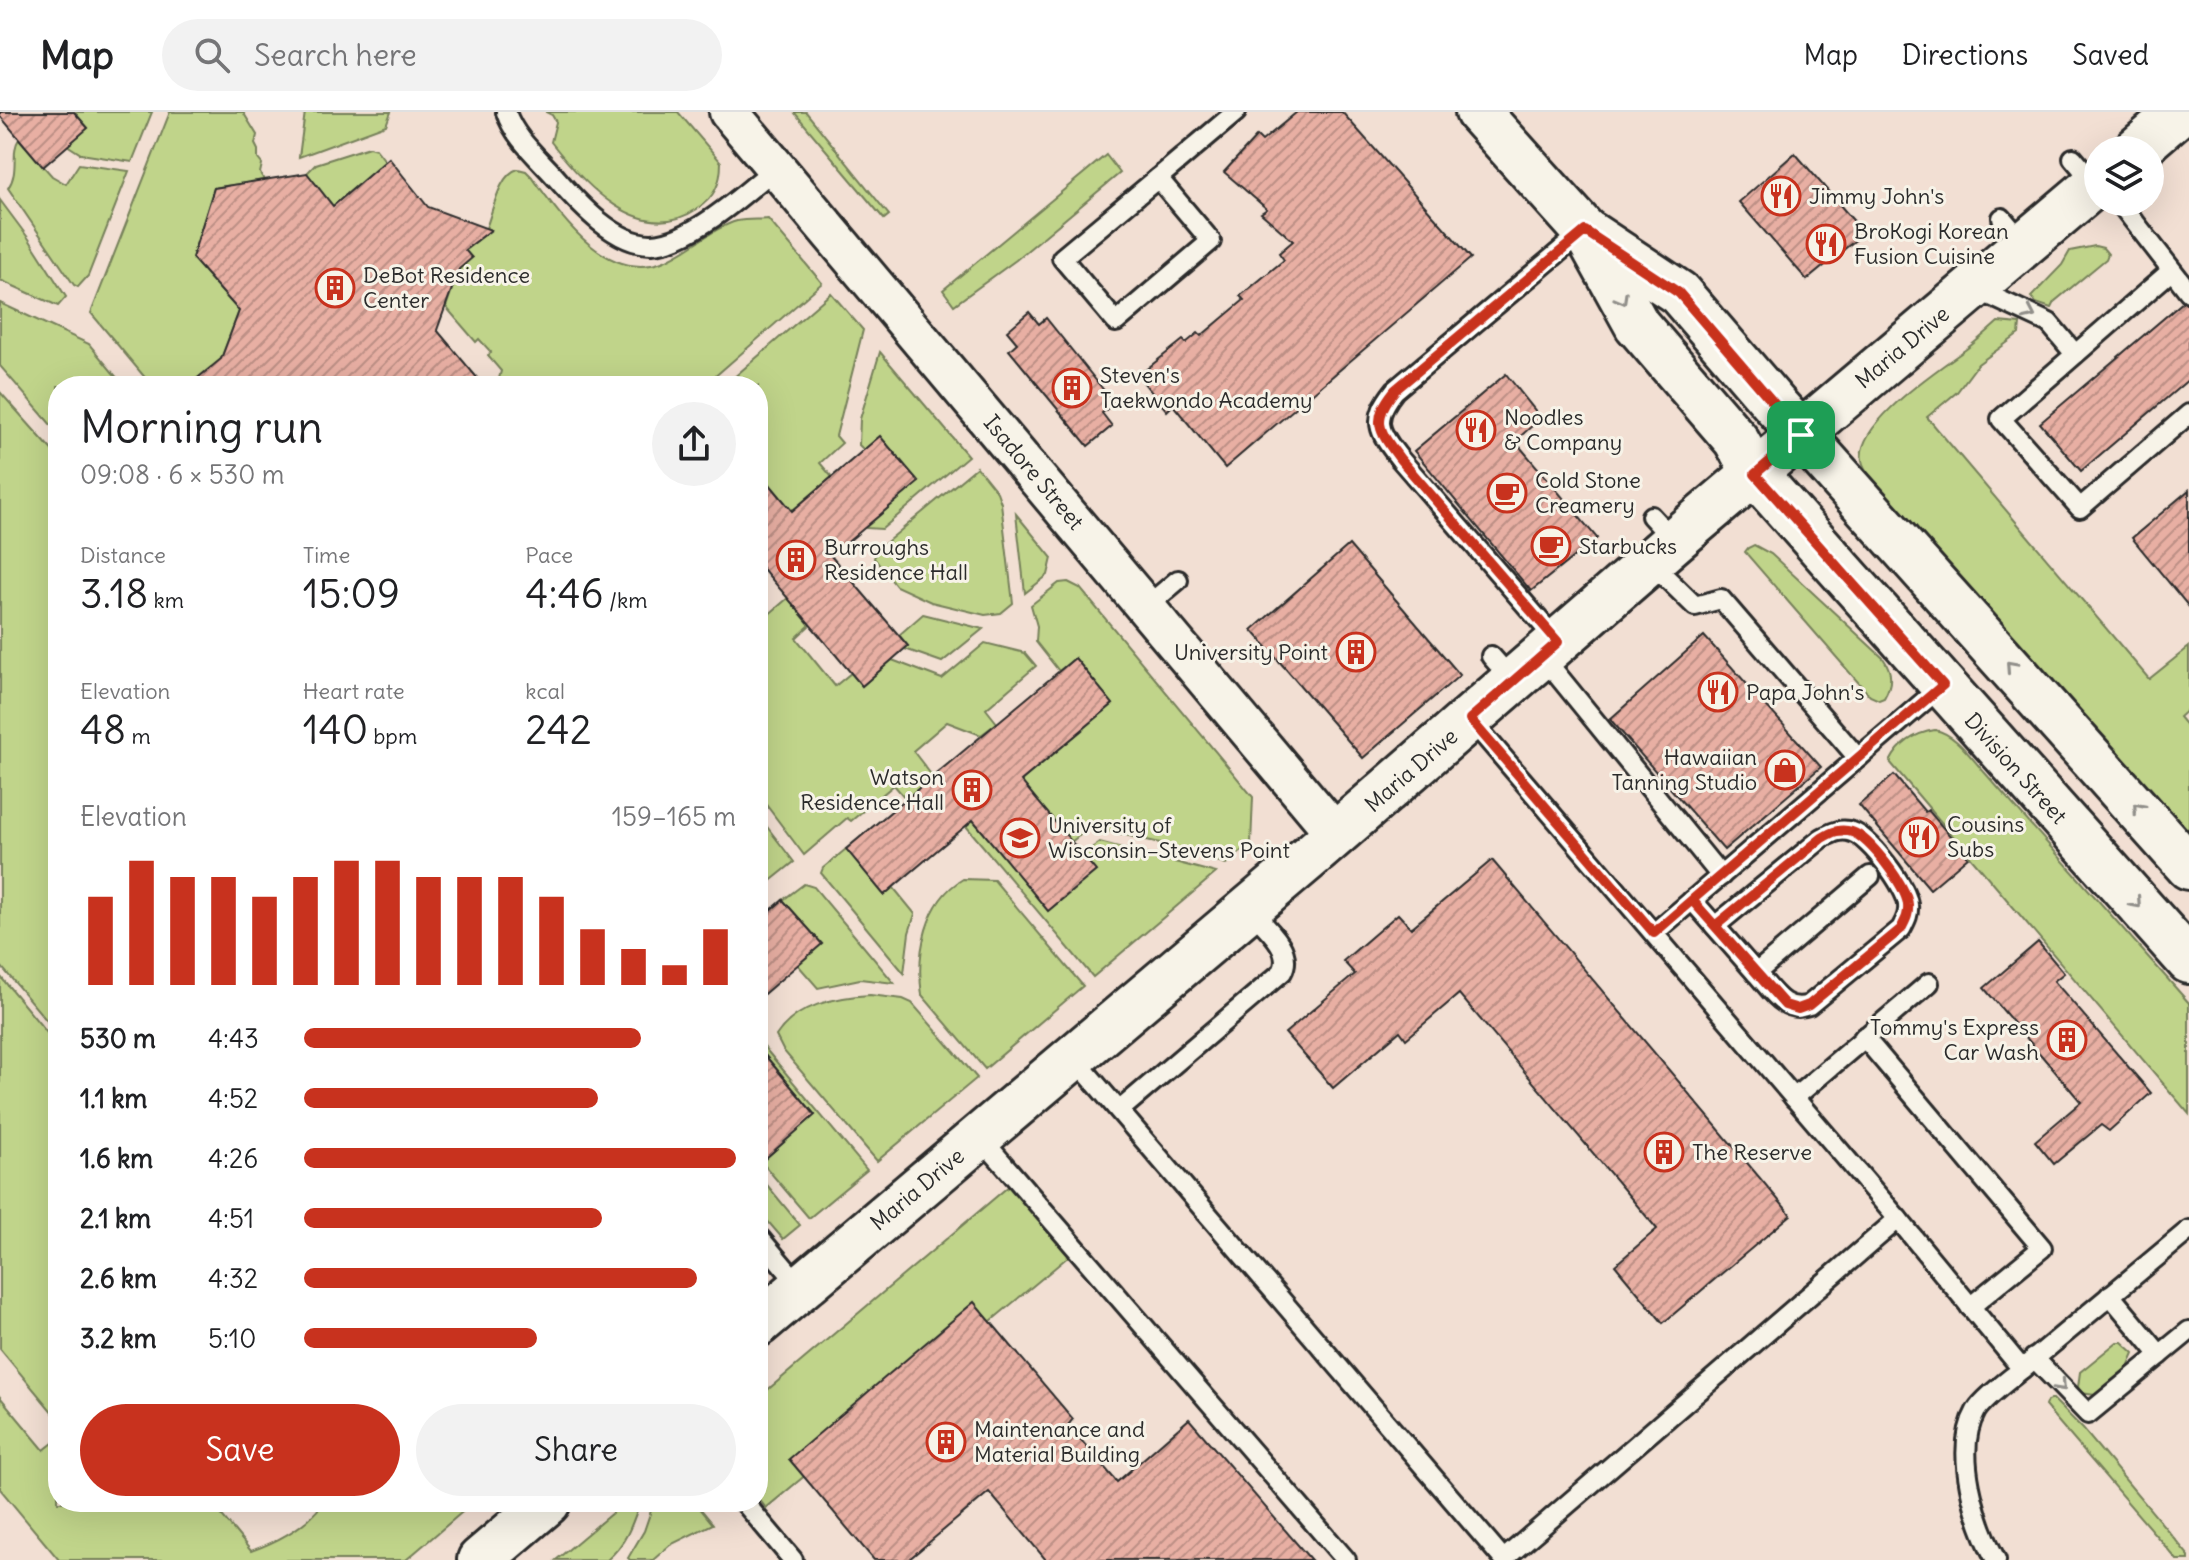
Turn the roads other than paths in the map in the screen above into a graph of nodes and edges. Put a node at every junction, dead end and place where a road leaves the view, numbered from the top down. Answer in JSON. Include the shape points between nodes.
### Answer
{"nodes":[{"id":1,"x":506,"y":112,"type":"edge"},
{"id":2,"x":729,"y":112,"type":"edge"},
{"id":3,"x":1236,"y":112,"type":"edge"},
{"id":4,"x":1478,"y":112,"type":"edge"},
{"id":5,"x":2170,"y":115,"type":"edge"},
{"id":6,"x":2150,"y":136,"type":"edge"},
{"id":7,"x":775,"y":168,"type":"junction"},
{"id":8,"x":1158,"y":178,"type":"junction"},
{"id":9,"x":2084,"y":189,"type":"edge"},
{"id":10,"x":2125,"y":216,"type":"edge"},
{"id":11,"x":1585,"y":231,"type":"junction"},
{"id":12,"x":2171,"y":271,"type":"junction"},
{"id":13,"x":1973,"y":287,"type":"junction"},
{"id":14,"x":2189,"y":292,"type":"edge"},
{"id":15,"x":2075,"y":354,"type":"junction"},
{"id":16,"x":2189,"y":414,"type":"edge"},
{"id":17,"x":1801,"y":435,"type":"junction"},
{"id":18,"x":1755,"y":474,"type":"junction"},
{"id":19,"x":1658,"y":540,"type":"junction"},
{"id":20,"x":1178,"y":580,"type":"dead end"},
{"id":21,"x":1146,"y":607,"type":"junction"},
{"id":22,"x":1526,"y":659,"type":"junction"},
{"id":23,"x":1943,"y":685,"type":"junction"},
{"id":24,"x":1470,"y":719,"type":"junction"},
{"id":25,"x":1858,"y":758,"type":"junction"},
{"id":26,"x":1336,"y":834,"type":"junction"},
{"id":27,"x":2189,"y":867,"type":"edge"},
{"id":28,"x":1721,"y":876,"type":"junction"},
{"id":29,"x":1870,"y":876,"type":"dead end"},
{"id":30,"x":1692,"y":900,"type":"junction"},
{"id":31,"x":1248,"y":908,"type":"junction"},
{"id":32,"x":1715,"y":926,"type":"junction"},
{"id":33,"x":1654,"y":933,"type":"junction"},
{"id":34,"x":2189,"y":961,"type":"edge"},
{"id":35,"x":1756,"y":973,"type":"junction"},
{"id":36,"x":1929,"y":983,"type":"dead end"},
{"id":37,"x":1864,"y":1037,"type":"junction"},
{"id":38,"x":1073,"y":1057,"type":"junction"},
{"id":39,"x":1794,"y":1098,"type":"junction"},
{"id":40,"x":1120,"y":1110,"type":"junction"},
{"id":41,"x":980,"y":1137,"type":"junction"},
{"id":42,"x":1898,"y":1219,"type":"junction"},
{"id":43,"x":2189,"y":1230,"type":"edge"},
{"id":44,"x":768,"y":1248,"type":"edge"},
{"id":45,"x":801,"y":1287,"type":"junction"},
{"id":46,"x":2110,"y":1295,"type":"junction"},
{"id":47,"x":1970,"y":1307,"type":"junction"},
{"id":48,"x":768,"y":1315,"type":"edge"},
{"id":49,"x":2189,"y":1331,"type":"edge"},
{"id":50,"x":2160,"y":1355,"type":"junction"},
{"id":51,"x":2028,"y":1363,"type":"junction"},
{"id":52,"x":536,"y":1512,"type":"edge"},
{"id":53,"x":752,"y":1512,"type":"edge"},
{"id":54,"x":480,"y":1560,"type":"edge"},
{"id":55,"x":793,"y":1560,"type":"edge"},
{"id":56,"x":1346,"y":1560,"type":"edge"},
{"id":57,"x":1504,"y":1560,"type":"edge"},
{"id":58,"x":1996,"y":1560,"type":"edge"}],
"edges":[{"from":1,"to":7,"type":"lane","via":[[576,200],[633,241],[671,240],[697,227]]},
{"from":2,"to":7,"type":"street","name":"Isadore Street"},
{"from":3,"to":8,"type":"lane"},
{"from":4,"to":11,"type":"main road","name":"Division Street"},
{"from":5,"to":6,"type":"main road"},
{"from":7,"to":21,"type":"street","name":"Isadore Street"},
{"from":8,"to":8,"type":"lane","via":[[1062,258],[1116,322],[1211,241]]},
{"from":9,"to":13,"type":"main road","name":"Maria Drive","via":[[2013,231]]},
{"from":10,"to":12,"type":"lane"},
{"from":11,"to":17,"type":"main road","name":"Division Street","via":[[1679,293]]},
{"from":11,"to":18,"type":"main road","name":"Division Street","one_way":true,"via":[[1637,325],[1736,440]]},
{"from":11,"to":22,"type":"lane","via":[[1395,390],[1378,425]]},
{"from":12,"to":14,"type":"lane"},
{"from":12,"to":15,"type":"lane"},
{"from":13,"to":15,"type":"lane","one_way":true,"via":[[2049,323]]},
{"from":13,"to":17,"type":"main road","name":"Maria Drive"},
{"from":15,"to":16,"type":"lane","via":[[2001,419],[2080,508]]},
{"from":17,"to":18,"type":"main road","name":"Maria Drive"},
{"from":27,"to":17,"type":"main road","name":"Division Street","one_way":true},
{"from":18,"to":19,"type":"main road","name":"Maria Drive"},
{"from":18,"to":23,"type":"main road","name":"Division Street"},
{"from":19,"to":22,"type":"main road","name":"Maria Drive"},
{"from":19,"to":25,"type":"lane","via":[[1695,606],[1721,599]]},
{"from":20,"to":21,"type":"lane"},
{"from":21,"to":26,"type":"street","name":"Isadore Street"},
{"from":22,"to":24,"type":"main road","name":"Maria Drive"},
{"from":22,"to":28,"type":"lane"},
{"from":23,"to":25,"type":"lane"},
{"from":23,"to":34,"type":"main road","name":"Division Street","one_way":true},
{"from":24,"to":26,"type":"main road","name":"Maria Drive"},
{"from":24,"to":33,"type":"lane"},
{"from":25,"to":28,"type":"lane"},
{"from":26,"to":31,"type":"main road","name":"Maria Drive"},
{"from":28,"to":30,"type":"lane"},
{"from":29,"to":35,"type":"lane"},
{"from":30,"to":32,"type":"lane"},
{"from":30,"to":33,"type":"lane"},
{"from":31,"to":38,"type":"main road","name":"Maria Drive"},
{"from":31,"to":40,"type":"lane","via":[[1285,953],[1286,966]]},
{"from":32,"to":35,"type":"lane"},
{"from":32,"to":35,"type":"lane","via":[[1835,830],[1861,836],[1900,882],[1908,903],[1901,929],[1809,1005],[1785,1005]]},
{"from":33,"to":39,"type":"lane"},
{"from":36,"to":37,"type":"lane"},
{"from":37,"to":39,"type":"lane"},
{"from":37,"to":47,"type":"lane","via":[[2042,1248]]},
{"from":38,"to":40,"type":"lane"},
{"from":38,"to":41,"type":"main road","name":"Maria Drive"},
{"from":39,"to":42,"type":"lane"},
{"from":40,"to":57,"type":"lane"},
{"from":41,"to":45,"type":"main road","name":"Maria Drive"},
{"from":41,"to":56,"type":"lane"},
{"from":42,"to":47,"type":"lane"},
{"from":42,"to":57,"type":"lane"},
{"from":43,"to":46,"type":"lane"},
{"from":44,"to":45,"type":"lane"},
{"from":45,"to":48,"type":"main road","name":"Maria Drive"},
{"from":46,"to":50,"type":"lane"},
{"from":46,"to":51,"type":"lane"},
{"from":47,"to":51,"type":"lane"},
{"from":49,"to":50,"type":"lane"},
{"from":51,"to":50,"type":"lane","one_way":true,"via":[[2088,1414]]},
{"from":51,"to":58,"type":"lane","via":[[1976,1410],[1966,1444],[1982,1535]]},
{"from":52,"to":54,"type":"main road"},
{"from":53,"to":55,"type":"lane"}]}
